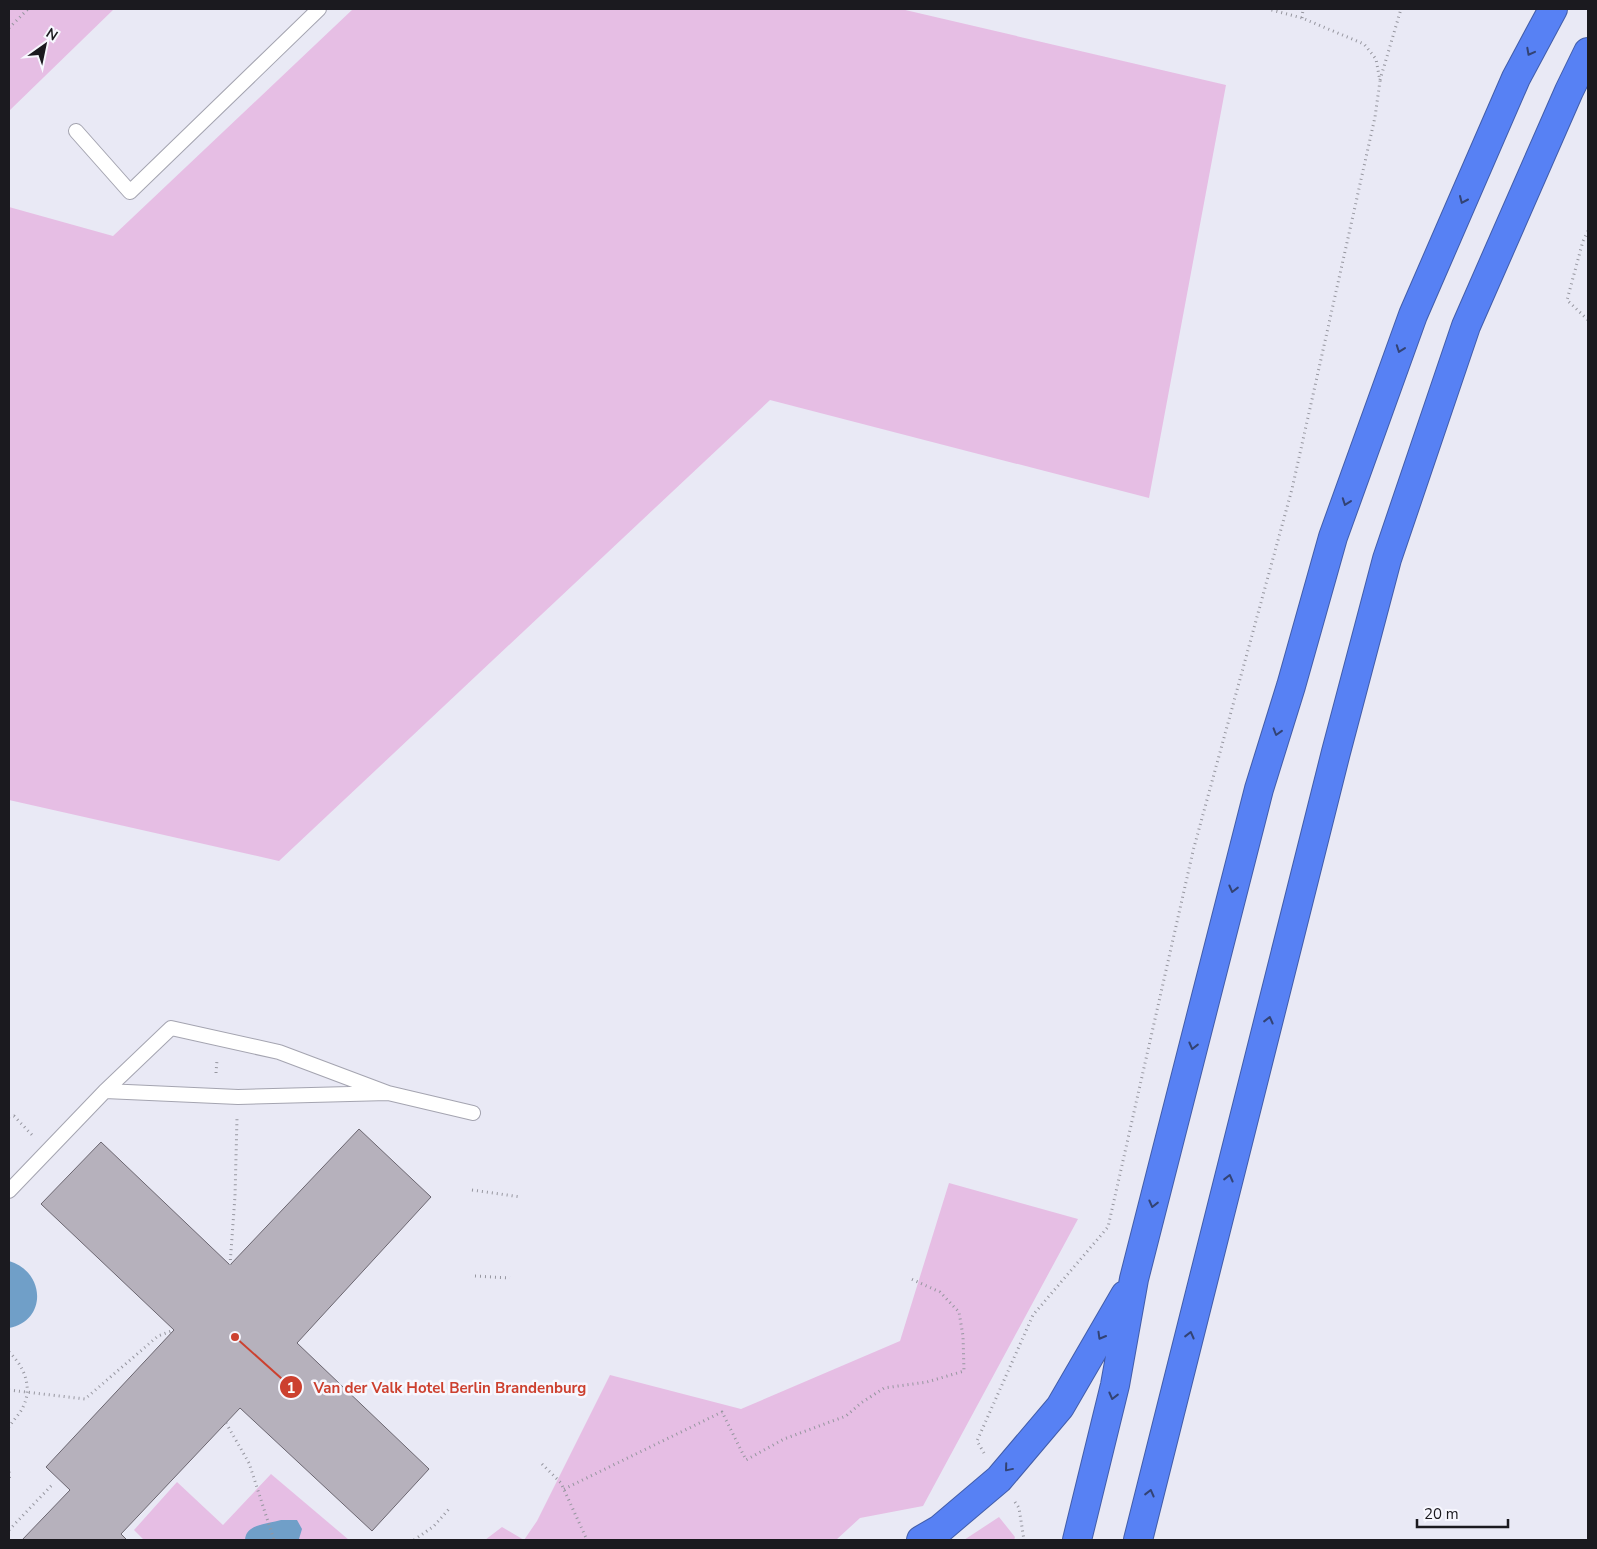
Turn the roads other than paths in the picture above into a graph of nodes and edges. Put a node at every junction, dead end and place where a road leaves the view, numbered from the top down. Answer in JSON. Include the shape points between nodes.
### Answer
{"nodes":[{"id":1,"x":320,"y":9,"type":"edge"},
{"id":2,"x":1553,"y":9,"type":"edge"},
{"id":3,"x":1588,"y":52,"type":"edge"},
{"id":4,"x":76,"y":131,"type":"dead end"},
{"id":5,"x":105,"y":1091,"type":"junction"},
{"id":6,"x":388,"y":1092,"type":"junction"},
{"id":7,"x":473,"y":1113,"type":"dead end"},
{"id":8,"x":9,"y":1191,"type":"edge"},
{"id":9,"x":1134,"y":1279,"type":"junction"},
{"id":10,"x":921,"y":1540,"type":"edge"},
{"id":11,"x":1077,"y":1540,"type":"edge"},
{"id":12,"x":1138,"y":1540,"type":"edge"}],
"edges":[{"from":1,"to":4,"type":"lane","via":[[130,192]]},
{"from":2,"to":9,"type":"highway","one_way":true,"via":[[1516,78],[1413,315],[1333,537],[1259,789]]},
{"from":12,"to":3,"type":"highway","one_way":true,"via":[[1387,559],[1466,326]]},
{"from":5,"to":6,"type":"lane","via":[[238,1097]]},
{"from":5,"to":6,"type":"lane","via":[[172,1028],[279,1052]]},
{"from":5,"to":8,"type":"lane"},
{"from":6,"to":7,"type":"lane"},
{"from":9,"to":10,"type":"highway","one_way":true,"via":[[1060,1407],[999,1479],[940,1529]]},
{"from":9,"to":11,"type":"highway","one_way":true,"via":[[1115,1385]]}]}
